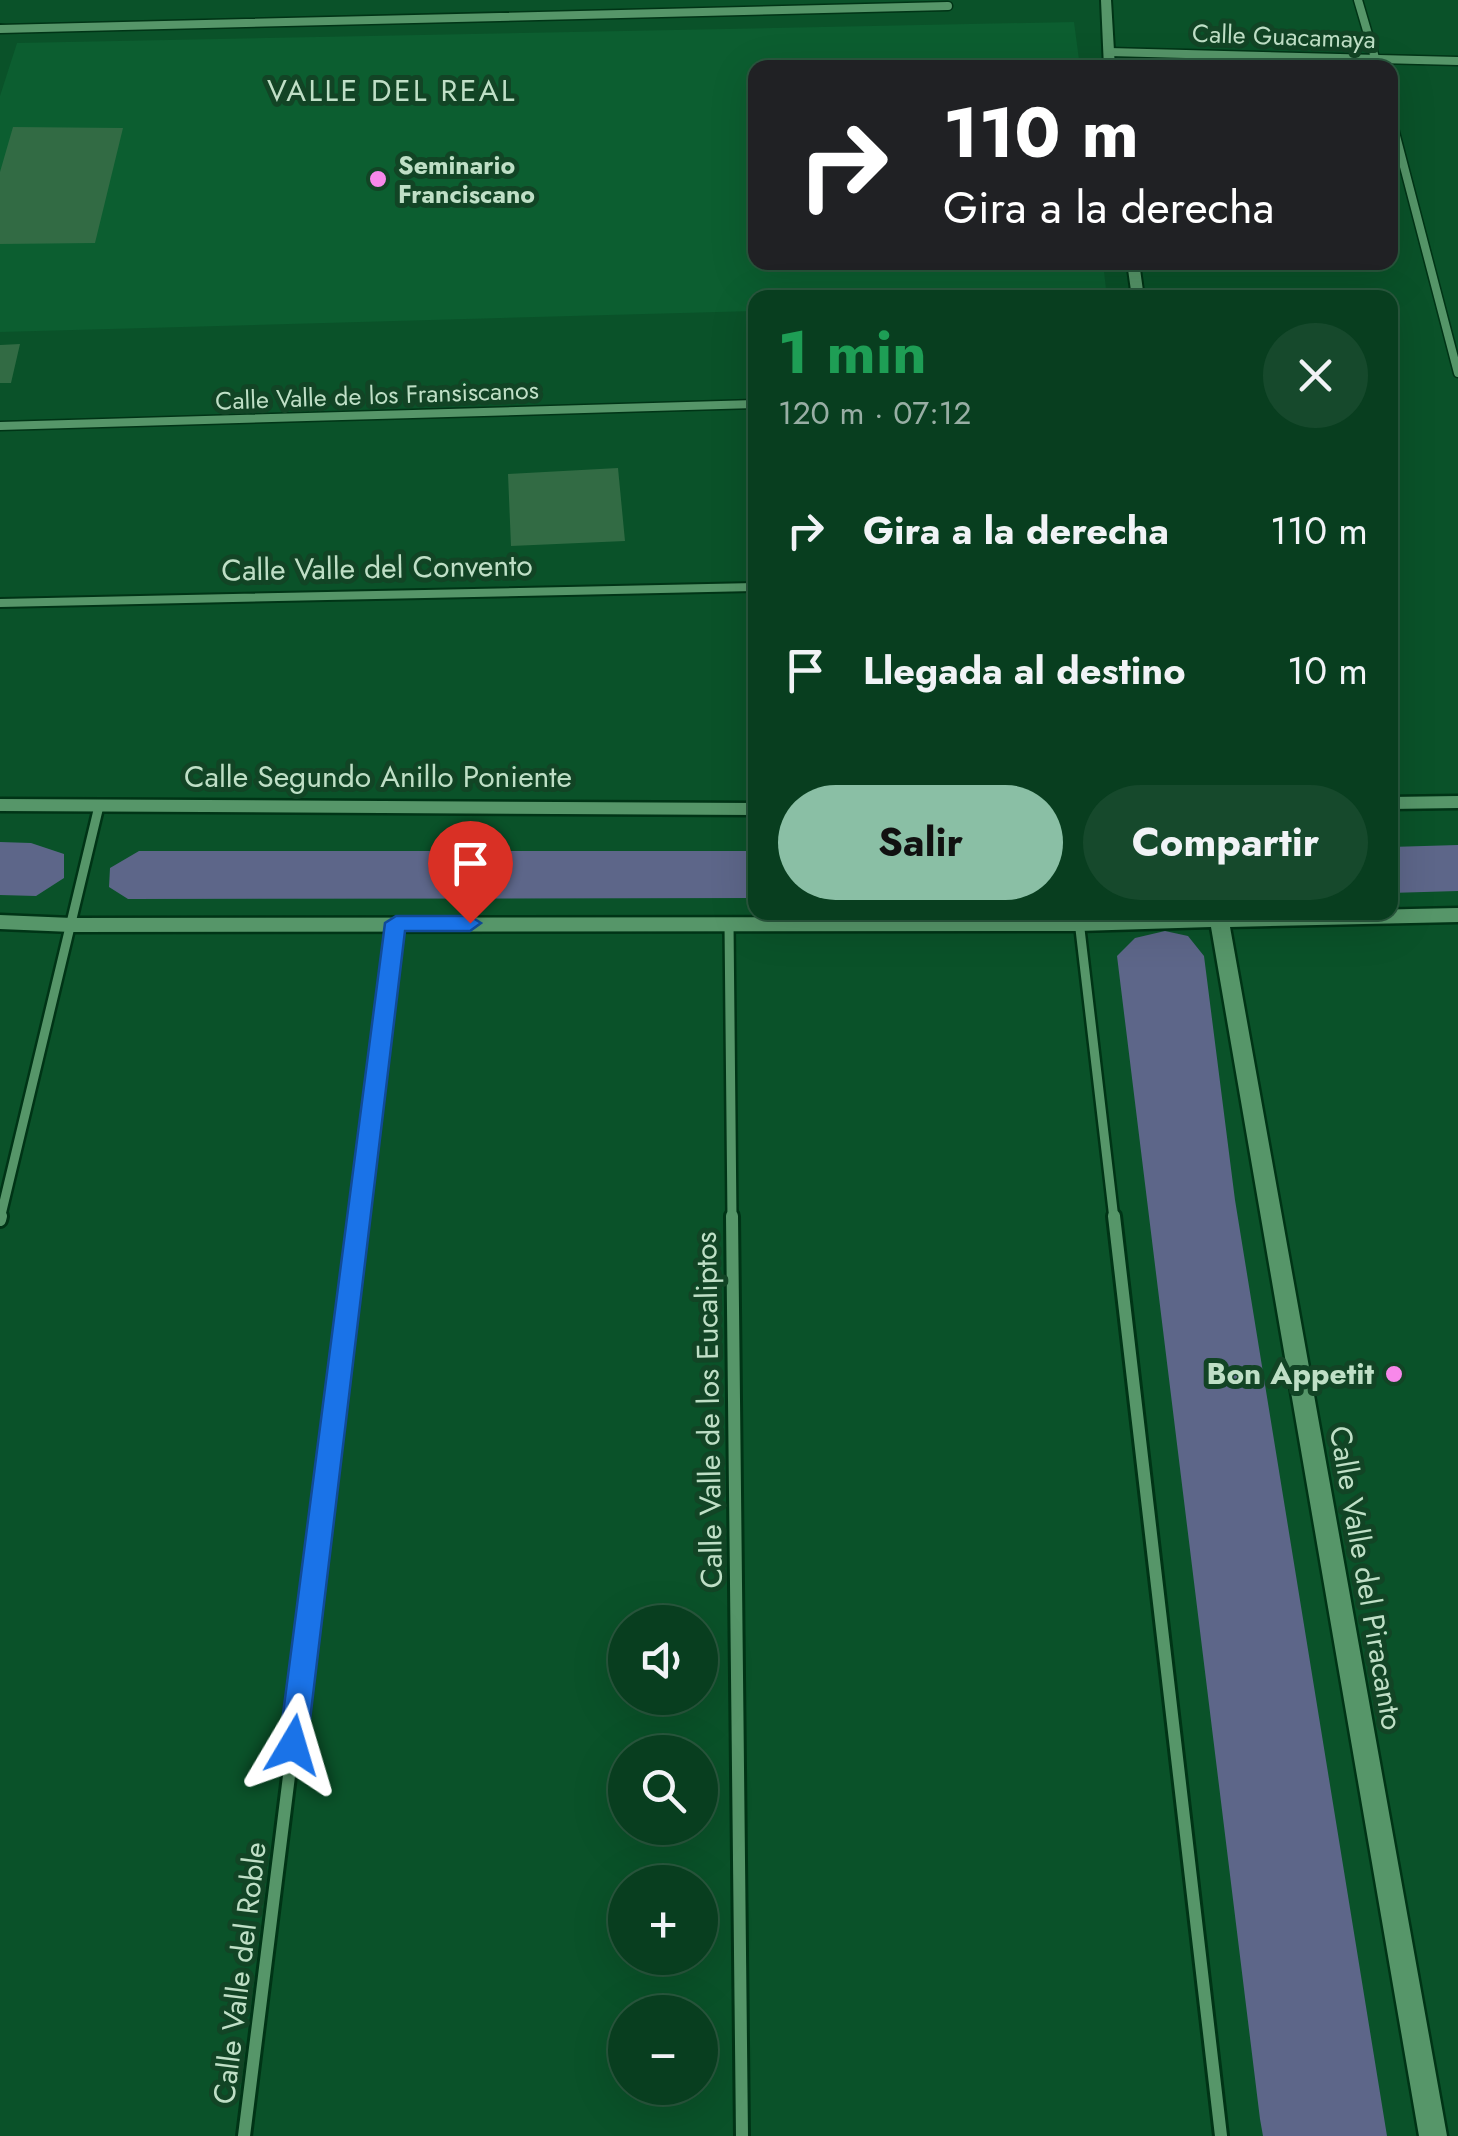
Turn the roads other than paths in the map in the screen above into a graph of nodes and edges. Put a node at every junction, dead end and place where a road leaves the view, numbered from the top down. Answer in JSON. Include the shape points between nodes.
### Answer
{"nodes":[{"id":1,"x":1106,"y":0,"type":"edge"},
{"id":2,"x":1358,"y":0,"type":"edge"},
{"id":3,"x":948,"y":6,"type":"dead end"},
{"id":4,"x":0,"y":28,"type":"edge"},
{"id":5,"x":1109,"y":52,"type":"junction"},
{"id":6,"x":1110,"y":60,"type":"edge"},
{"id":7,"x":1304,"y":60,"type":"edge"},
{"id":8,"x":1376,"y":60,"type":"edge"},
{"id":9,"x":1458,"y":62,"type":"edge"},
{"id":10,"x":1398,"y":63,"type":"edge"},
{"id":11,"x":1398,"y":144,"type":"edge"},
{"id":12,"x":1458,"y":373,"type":"edge"},
{"id":13,"x":748,"y":404,"type":"edge"},
{"id":14,"x":0,"y":426,"type":"edge"},
{"id":15,"x":748,"y":587,"type":"edge"},
{"id":16,"x":0,"y":604,"type":"edge"},
{"id":17,"x":1458,"y":802,"type":"edge"},
{"id":18,"x":1398,"y":803,"type":"edge"},
{"id":19,"x":0,"y":804,"type":"edge"},
{"id":20,"x":99,"y":806,"type":"junction"},
{"id":21,"x":748,"y":809,"type":"edge"},
{"id":22,"x":1398,"y":916,"type":"edge"},
{"id":23,"x":1458,"y":916,"type":"edge"},
{"id":24,"x":962,"y":920,"type":"edge"},
{"id":25,"x":1078,"y":920,"type":"edge"},
{"id":26,"x":1220,"y":920,"type":"edge"},
{"id":27,"x":0,"y":922,"type":"edge"},
{"id":28,"x":396,"y":923,"type":"junction"},
{"id":29,"x":730,"y":924,"type":"junction"},
{"id":30,"x":72,"y":925,"type":"junction"},
{"id":31,"x":0,"y":1220,"type":"edge"},
{"id":32,"x":244,"y":2136,"type":"edge"},
{"id":33,"x":742,"y":2136,"type":"edge"},
{"id":34,"x":1221,"y":2136,"type":"edge"},
{"id":35,"x":1433,"y":2136,"type":"edge"}],
"edges":[{"from":1,"to":5,"type":"street"},
{"from":2,"to":8,"type":"street"},
{"from":3,"to":4,"type":"street"},
{"from":5,"to":6,"type":"street"},
{"from":5,"to":7,"type":"street","name":"Calle Guacamaya"},
{"from":9,"to":10,"type":"street","name":"Calle Guacamaya"},
{"from":11,"to":12,"type":"street"},
{"from":13,"to":14,"type":"street","name":"Calle Valle de los Fransiscanos"},
{"from":15,"to":16,"type":"street","name":"Calle Valle del Convento"},
{"from":17,"to":18,"type":"main road"},
{"from":19,"to":20,"type":"main road","name":"Calle Segundo Anillo Poniente"},
{"from":20,"to":21,"type":"main road","name":"Calle Segundo Anillo Poniente"},
{"from":20,"to":30,"type":"street"},
{"from":22,"to":23,"type":"main road"},
{"from":24,"to":29,"type":"main road"},
{"from":25,"to":34,"type":"street"},
{"from":26,"to":35,"type":"main road","name":"Calle Valle del Piracanto"},
{"from":27,"to":30,"type":"main road"},
{"from":28,"to":29,"type":"main road"},
{"from":28,"to":30,"type":"main road"},
{"from":28,"to":32,"type":"street","name":"Calle Valle del Roble"},
{"from":29,"to":33,"type":"street","name":"Calle Valle de los Eucaliptos"},
{"from":30,"to":31,"type":"street"}]}
